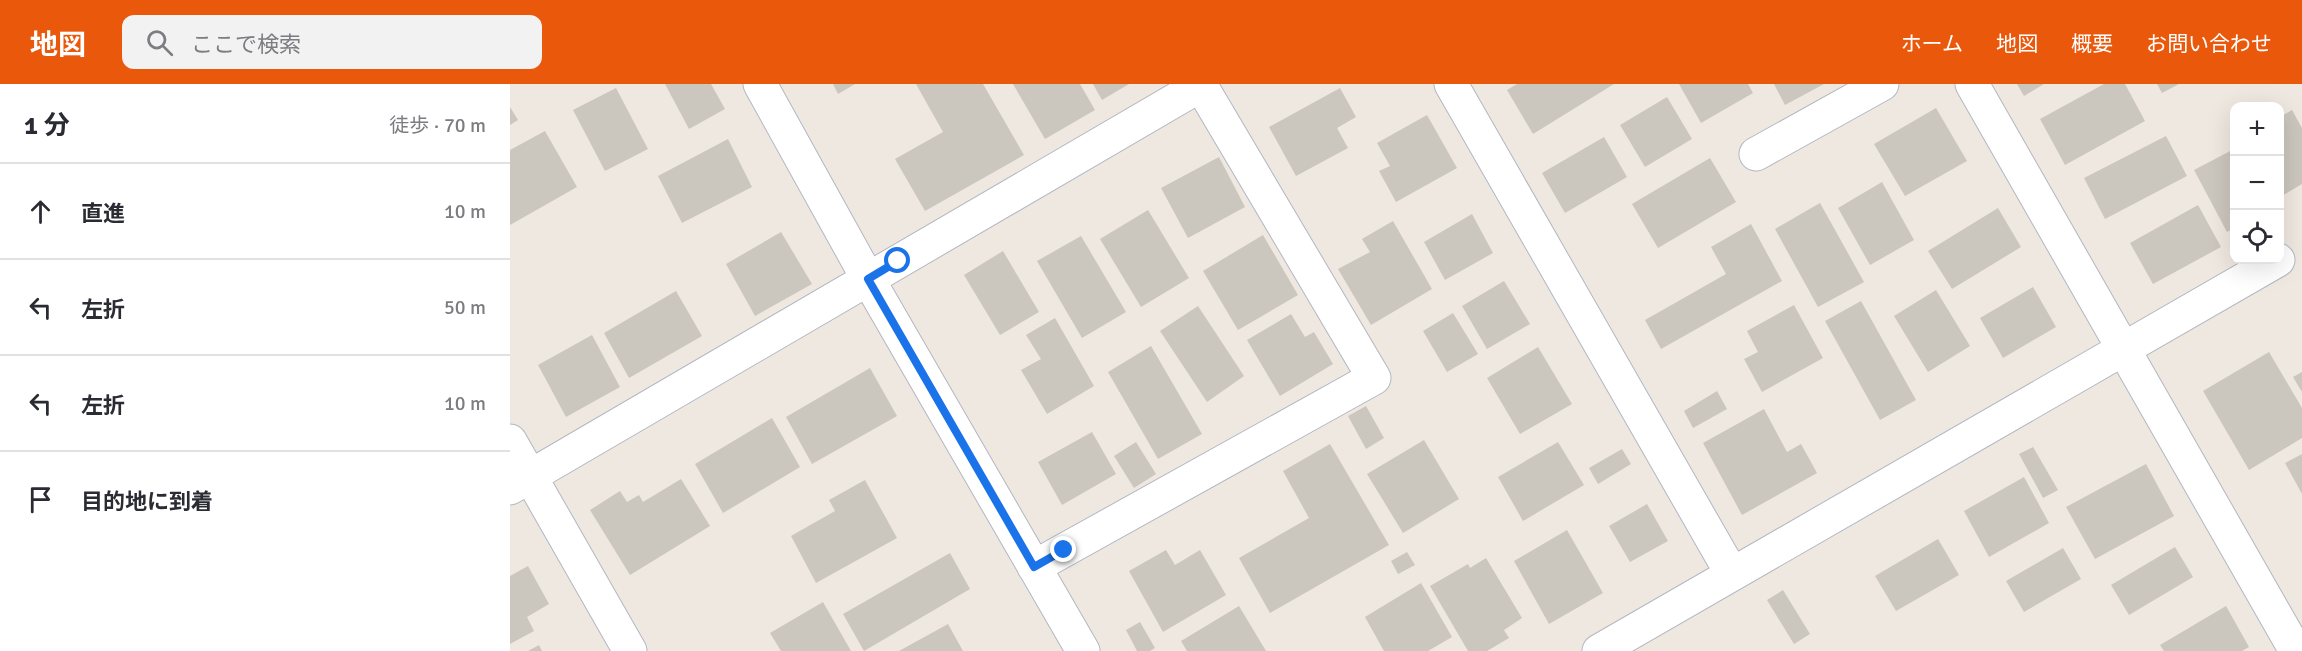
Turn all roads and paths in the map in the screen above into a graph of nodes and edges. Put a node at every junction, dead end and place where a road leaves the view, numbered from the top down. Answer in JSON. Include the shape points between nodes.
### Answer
{"nodes":[{"id":1,"x":760,"y":84,"type":"edge"},
{"id":2,"x":1451,"y":84,"type":"edge"},
{"id":3,"x":1882,"y":84,"type":"edge"},
{"id":4,"x":1972,"y":84,"type":"edge"},
{"id":5,"x":1201,"y":85,"type":"edge"},
{"id":6,"x":1756,"y":154,"type":"dead end"},
{"id":7,"x":2302,"y":246,"type":"edge"},
{"id":8,"x":2284,"y":256,"type":"edge"},
{"id":9,"x":2270,"y":264,"type":"edge"},
{"id":10,"x":868,"y":279,"type":"junction"},
{"id":11,"x":2123,"y":349,"type":"junction"},
{"id":12,"x":510,"y":441,"type":"edge"},
{"id":13,"x":520,"y":482,"type":"edge"},
{"id":14,"x":1034,"y":567,"type":"junction"},
{"id":15,"x":1732,"y":574,"type":"junction"},
{"id":16,"x":2297,"y":646,"type":"edge"},
{"id":17,"x":630,"y":651,"type":"edge"},
{"id":18,"x":1083,"y":651,"type":"edge"},
{"id":19,"x":1599,"y":651,"type":"edge"}],
"edges":[{"from":1,"to":10,"type":"street"},
{"from":2,"to":15,"type":"street"},
{"from":3,"to":6,"type":"street"},
{"from":4,"to":11,"type":"street"},
{"from":5,"to":10,"type":"street"},
{"from":5,"to":14,"type":"street","via":[[1374,378]]},
{"from":7,"to":8,"type":"street"},
{"from":9,"to":11,"type":"street"},
{"from":10,"to":13,"type":"street"},
{"from":10,"to":14,"type":"street"},
{"from":11,"to":15,"type":"street"},
{"from":11,"to":16,"type":"street"},
{"from":12,"to":13,"type":"street"},
{"from":13,"to":17,"type":"street"},
{"from":14,"to":18,"type":"street"},
{"from":15,"to":19,"type":"street"}]}
